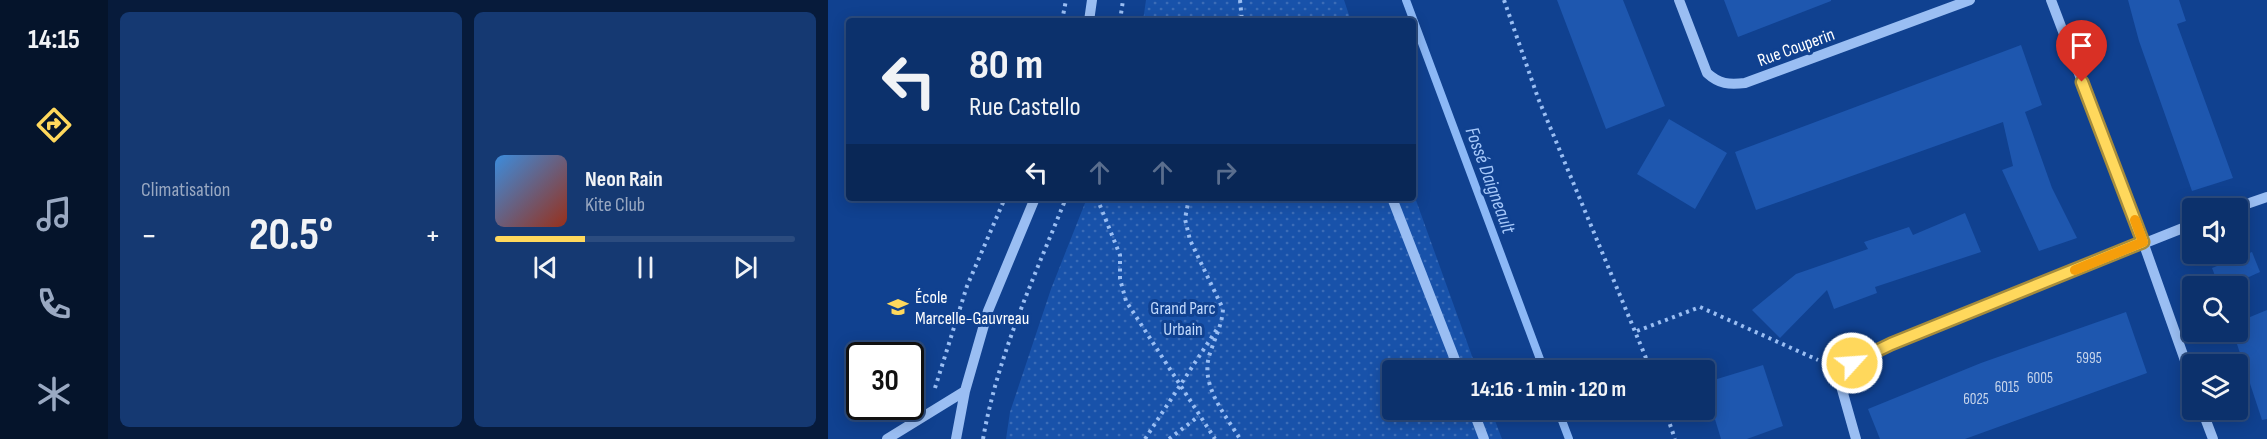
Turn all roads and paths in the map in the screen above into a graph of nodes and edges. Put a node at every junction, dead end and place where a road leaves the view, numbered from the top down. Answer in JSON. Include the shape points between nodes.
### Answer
{"nodes":[{"id":1,"x":1066,"y":0,"type":"edge"},
{"id":2,"x":1092,"y":0,"type":"edge"},
{"id":3,"x":1123,"y":0,"type":"edge"},
{"id":4,"x":1240,"y":0,"type":"edge"},
{"id":5,"x":1504,"y":0,"type":"edge"},
{"id":6,"x":1679,"y":0,"type":"edge"},
{"id":7,"x":1970,"y":0,"type":"edge"},
{"id":8,"x":2051,"y":0,"type":"edge"},
{"id":9,"x":1063,"y":18,"type":"edge"},
{"id":10,"x":1089,"y":18,"type":"edge"},
{"id":11,"x":1120,"y":18,"type":"edge"},
{"id":12,"x":1242,"y":18,"type":"edge"},
{"id":13,"x":2267,"y":197,"type":"edge"},
{"id":14,"x":1004,"y":201,"type":"edge"},
{"id":15,"x":1034,"y":201,"type":"edge"},
{"id":16,"x":1065,"y":201,"type":"edge"},
{"id":17,"x":1098,"y":201,"type":"edge"},
{"id":18,"x":1188,"y":201,"type":"edge"},
{"id":19,"x":1393,"y":201,"type":"edge"},
{"id":20,"x":2248,"y":204,"type":"edge"},
{"id":21,"x":2182,"y":228,"type":"edge"},
{"id":22,"x":2143,"y":242,"type":"junction"},
{"id":23,"x":1222,"y":321,"type":"junction"},
{"id":24,"x":1637,"y":331,"type":"junction"},
{"id":25,"x":2183,"y":354,"type":"edge"},
{"id":26,"x":1455,"y":360,"type":"edge"},
{"id":27,"x":1647,"y":360,"type":"edge"},
{"id":28,"x":1818,"y":360,"type":"dead end"},
{"id":29,"x":937,"y":380,"type":"dead end"},
{"id":30,"x":1180,"y":386,"type":"junction"},
{"id":31,"x":965,"y":391,"type":"junction"},
{"id":32,"x":1199,"y":416,"type":"junction"},
{"id":33,"x":1477,"y":420,"type":"edge"},
{"id":34,"x":1668,"y":420,"type":"edge"},
{"id":35,"x":2206,"y":420,"type":"edge"},
{"id":36,"x":887,"y":439,"type":"edge"},
{"id":37,"x":956,"y":439,"type":"edge"},
{"id":38,"x":983,"y":439,"type":"edge"},
{"id":39,"x":1145,"y":439,"type":"edge"},
{"id":40,"x":1169,"y":439,"type":"edge"},
{"id":41,"x":1215,"y":439,"type":"edge"},
{"id":42,"x":1240,"y":439,"type":"edge"},
{"id":43,"x":1484,"y":439,"type":"edge"},
{"id":44,"x":1675,"y":439,"type":"edge"},
{"id":45,"x":1856,"y":439,"type":"edge"},
{"id":46,"x":2213,"y":439,"type":"edge"}],
"edges":[{"from":1,"to":9,"type":"path"},
{"from":2,"to":10,"type":"street"},
{"from":3,"to":11,"type":"path"},
{"from":4,"to":12,"type":"path"},
{"from":5,"to":24,"type":"path","via":[[1539,98]]},
{"from":6,"to":7,"type":"street","name":"Rue Couperin","via":[[1707,73],[1733,85]]},
{"from":8,"to":22,"type":"street"},
{"from":13,"to":20,"type":"street"},
{"from":14,"to":29,"type":"path","via":[[967,286]]},
{"from":15,"to":31,"type":"street","via":[[988,310]]},
{"from":16,"to":38,"type":"path","via":[[1012,326]]},
{"from":17,"to":30,"type":"path","via":[[1120,255],[1120,279],[1126,301]]},
{"from":18,"to":23,"type":"path","via":[[1185,219],[1190,240],[1223,309]]},
{"from":19,"to":26,"type":"street"},
{"from":21,"to":22,"type":"street"},
{"from":22,"to":25,"type":"street"},
{"from":22,"to":45,"type":"street","via":[[1852,363],[1841,386]]},
{"from":23,"to":30,"type":"path"},
{"from":23,"to":42,"type":"path","via":[[1208,356],[1206,375],[1212,393]]},
{"from":24,"to":27,"type":"path"},
{"from":24,"to":28,"type":"path","via":[[1700,307]]},
{"from":30,"to":32,"type":"path"},
{"from":30,"to":39,"type":"path"},
{"from":31,"to":36,"type":"street"},
{"from":31,"to":37,"type":"street"},
{"from":32,"to":40,"type":"path"},
{"from":32,"to":41,"type":"path"},
{"from":33,"to":43,"type":"street"},
{"from":34,"to":44,"type":"path"},
{"from":35,"to":46,"type":"street"}]}
